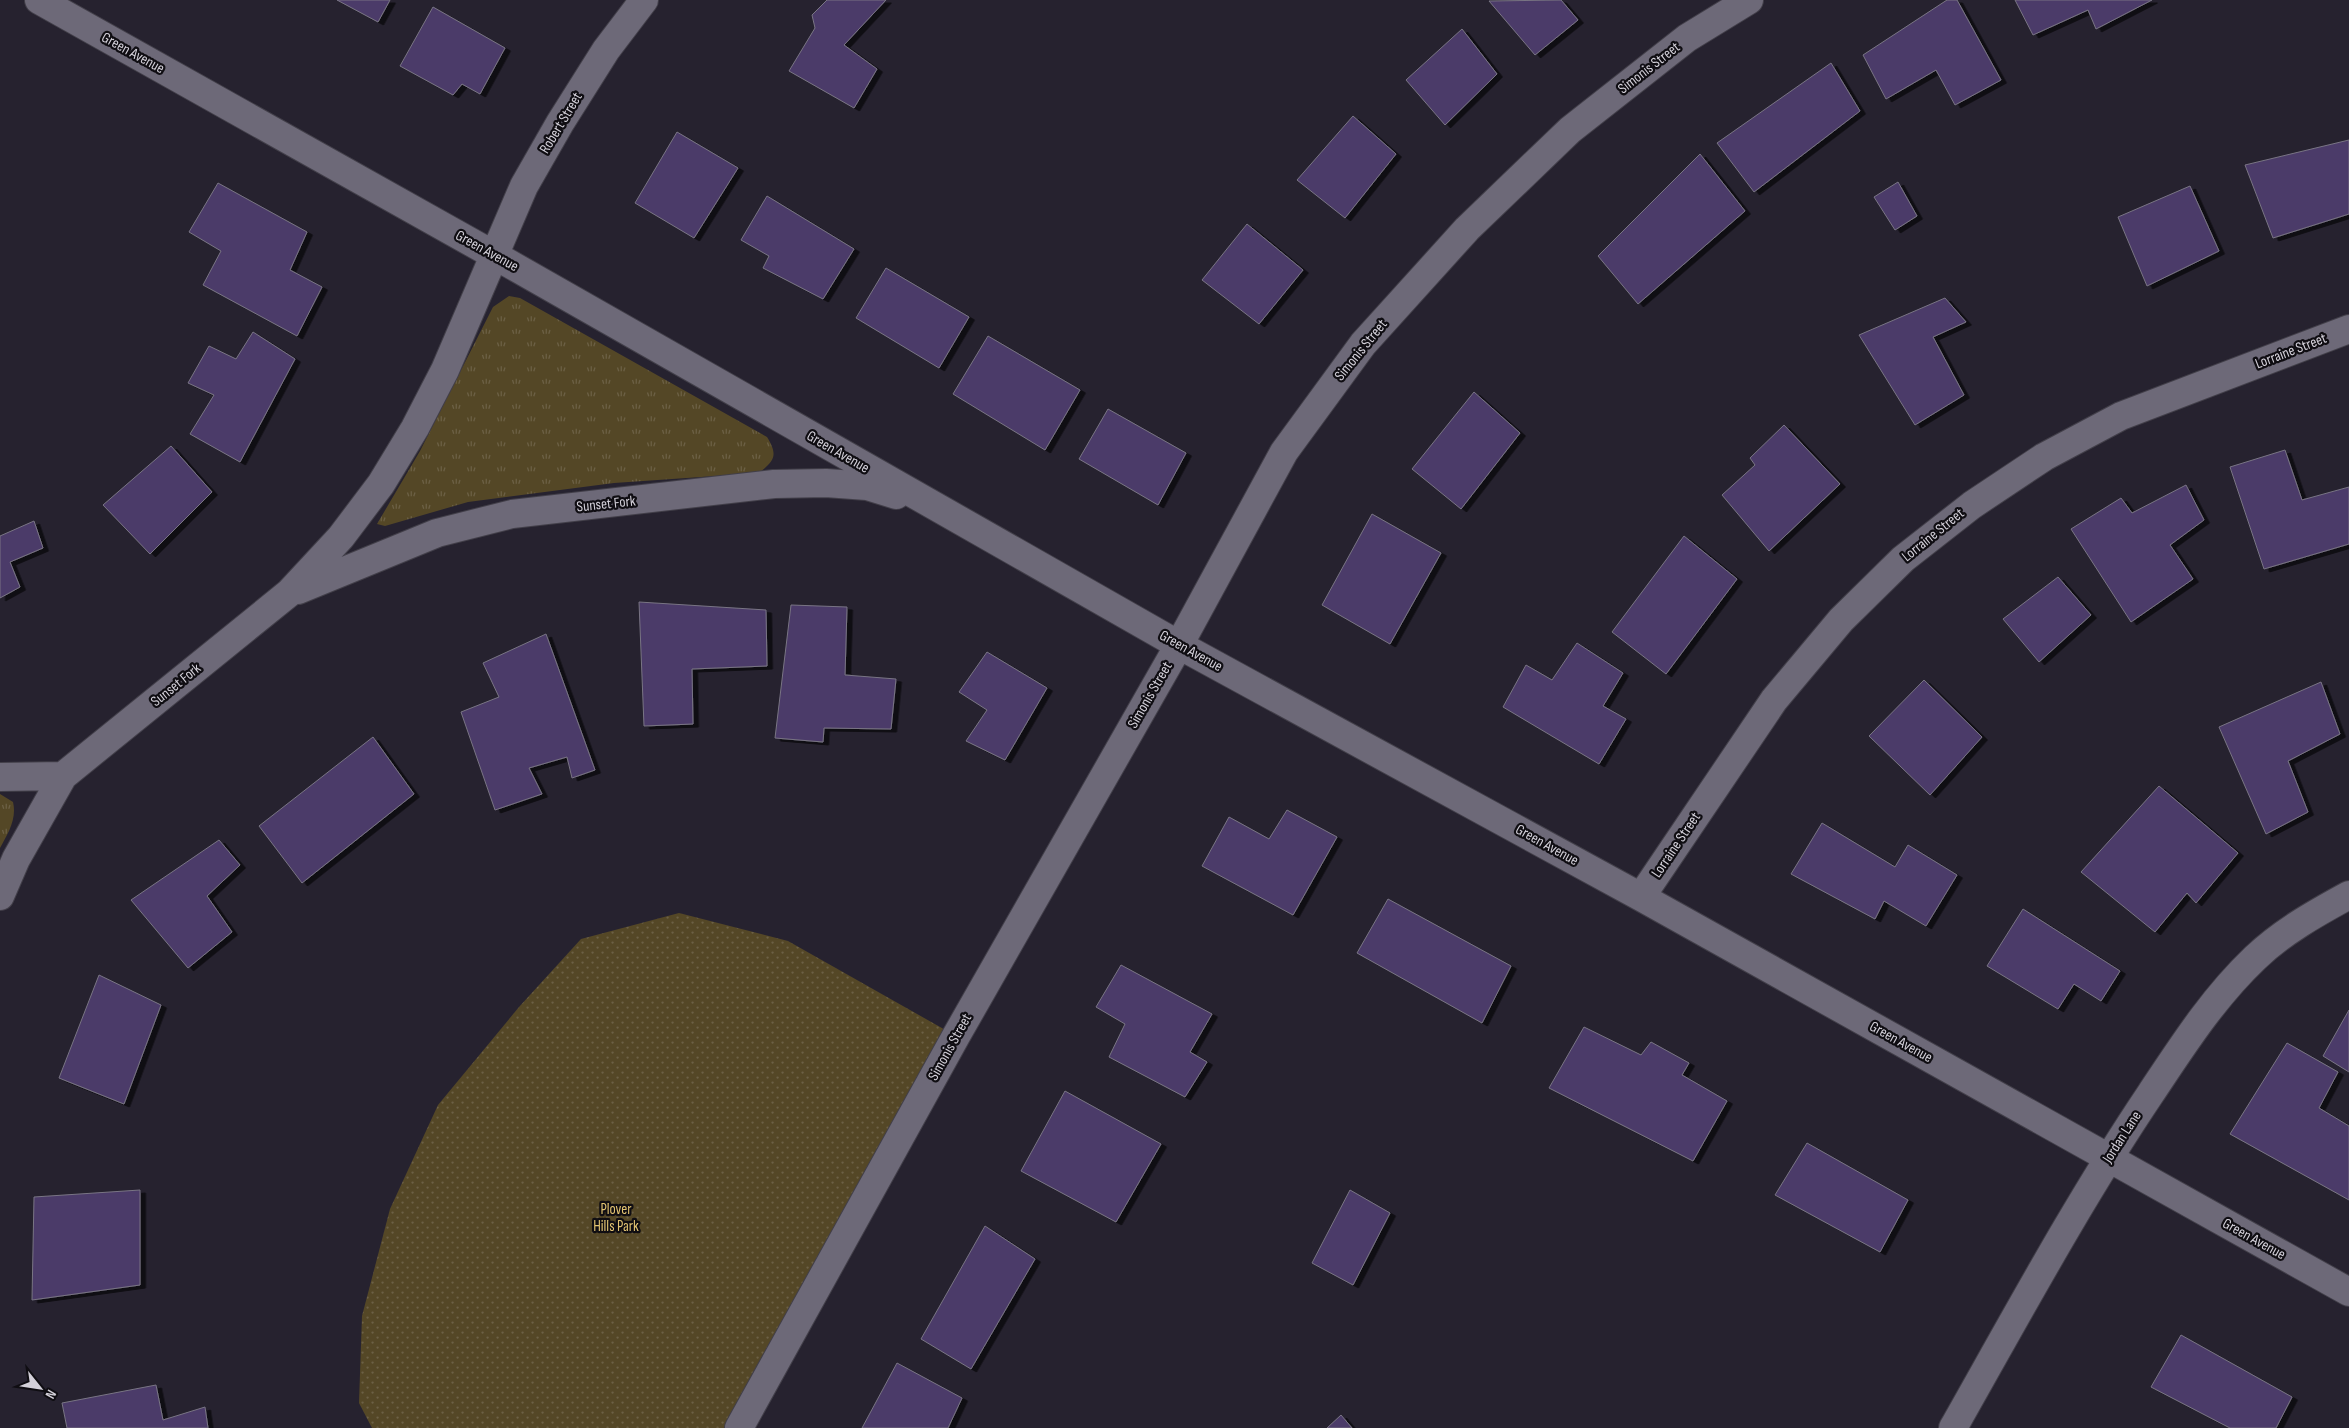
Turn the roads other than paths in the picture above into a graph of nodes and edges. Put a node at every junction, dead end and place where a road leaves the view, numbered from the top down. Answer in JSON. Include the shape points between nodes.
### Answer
{"nodes":[{"id":1,"x":39,"y":0,"type":"edge"},
{"id":2,"x":644,"y":0,"type":"edge"},
{"id":3,"x":1749,"y":0,"type":"edge"},
{"id":4,"x":494,"y":255,"type":"junction"},
{"id":5,"x":2349,"y":330,"type":"edge"},
{"id":6,"x":933,"y":506,"type":"junction"},
{"id":7,"x":289,"y":593,"type":"junction"},
{"id":8,"x":1178,"y":645,"type":"junction"},
{"id":9,"x":63,"y":776,"type":"junction"},
{"id":10,"x":0,"y":777,"type":"edge"},
{"id":11,"x":2349,"y":895,"type":"edge"},
{"id":12,"x":0,"y":896,"type":"edge"},
{"id":13,"x":1642,"y":897,"type":"junction"},
{"id":14,"x":2108,"y":1157,"type":"junction"},
{"id":15,"x":2349,"y":1292,"type":"edge"},
{"id":16,"x":739,"y":1428,"type":"edge"},
{"id":17,"x":1953,"y":1428,"type":"edge"}],
"edges":[{"from":1,"to":4,"type":"street","name":"Green Avenue"},
{"from":2,"to":4,"type":"street","name":"Robert Street","via":[[606,50],[560,123],[524,186]]},
{"from":3,"to":8,"type":"street","name":"Simonis Street","via":[[1687,38],[1570,130],[1467,229],[1363,344],[1284,452]]},
{"from":4,"to":6,"type":"street","name":"Green Avenue"},
{"from":4,"to":7,"type":"street","name":"Sunset Fork","via":[[444,370],[382,484],[341,537]]},
{"from":5,"to":13,"type":"street","name":"Lorraine Street","via":[[2121,416],[2044,457],[1972,504],[1903,559],[1841,620],[1774,700]]},
{"from":6,"to":7,"type":"street","name":"Sunset Fork","via":[[867,486],[826,483],[774,484],[512,514],[437,533]]},
{"from":6,"to":8,"type":"street","name":"Green Avenue"},
{"from":7,"to":9,"type":"street","name":"Sunset Fork"},
{"from":8,"to":13,"type":"street","name":"Green Avenue"},
{"from":8,"to":16,"type":"street","name":"Simonis Street"},
{"from":9,"to":10,"type":"street"},
{"from":9,"to":12,"type":"street","name":"Sunset Fork","via":[[16,859]]},
{"from":11,"to":14,"type":"street","name":"Jordan Lane","via":[[2312,915],[2256,957],[2220,995]]},
{"from":13,"to":14,"type":"street","name":"Green Avenue"},
{"from":14,"to":15,"type":"street","name":"Green Avenue"},
{"from":14,"to":17,"type":"street","name":"Jordan Lane"}]}
